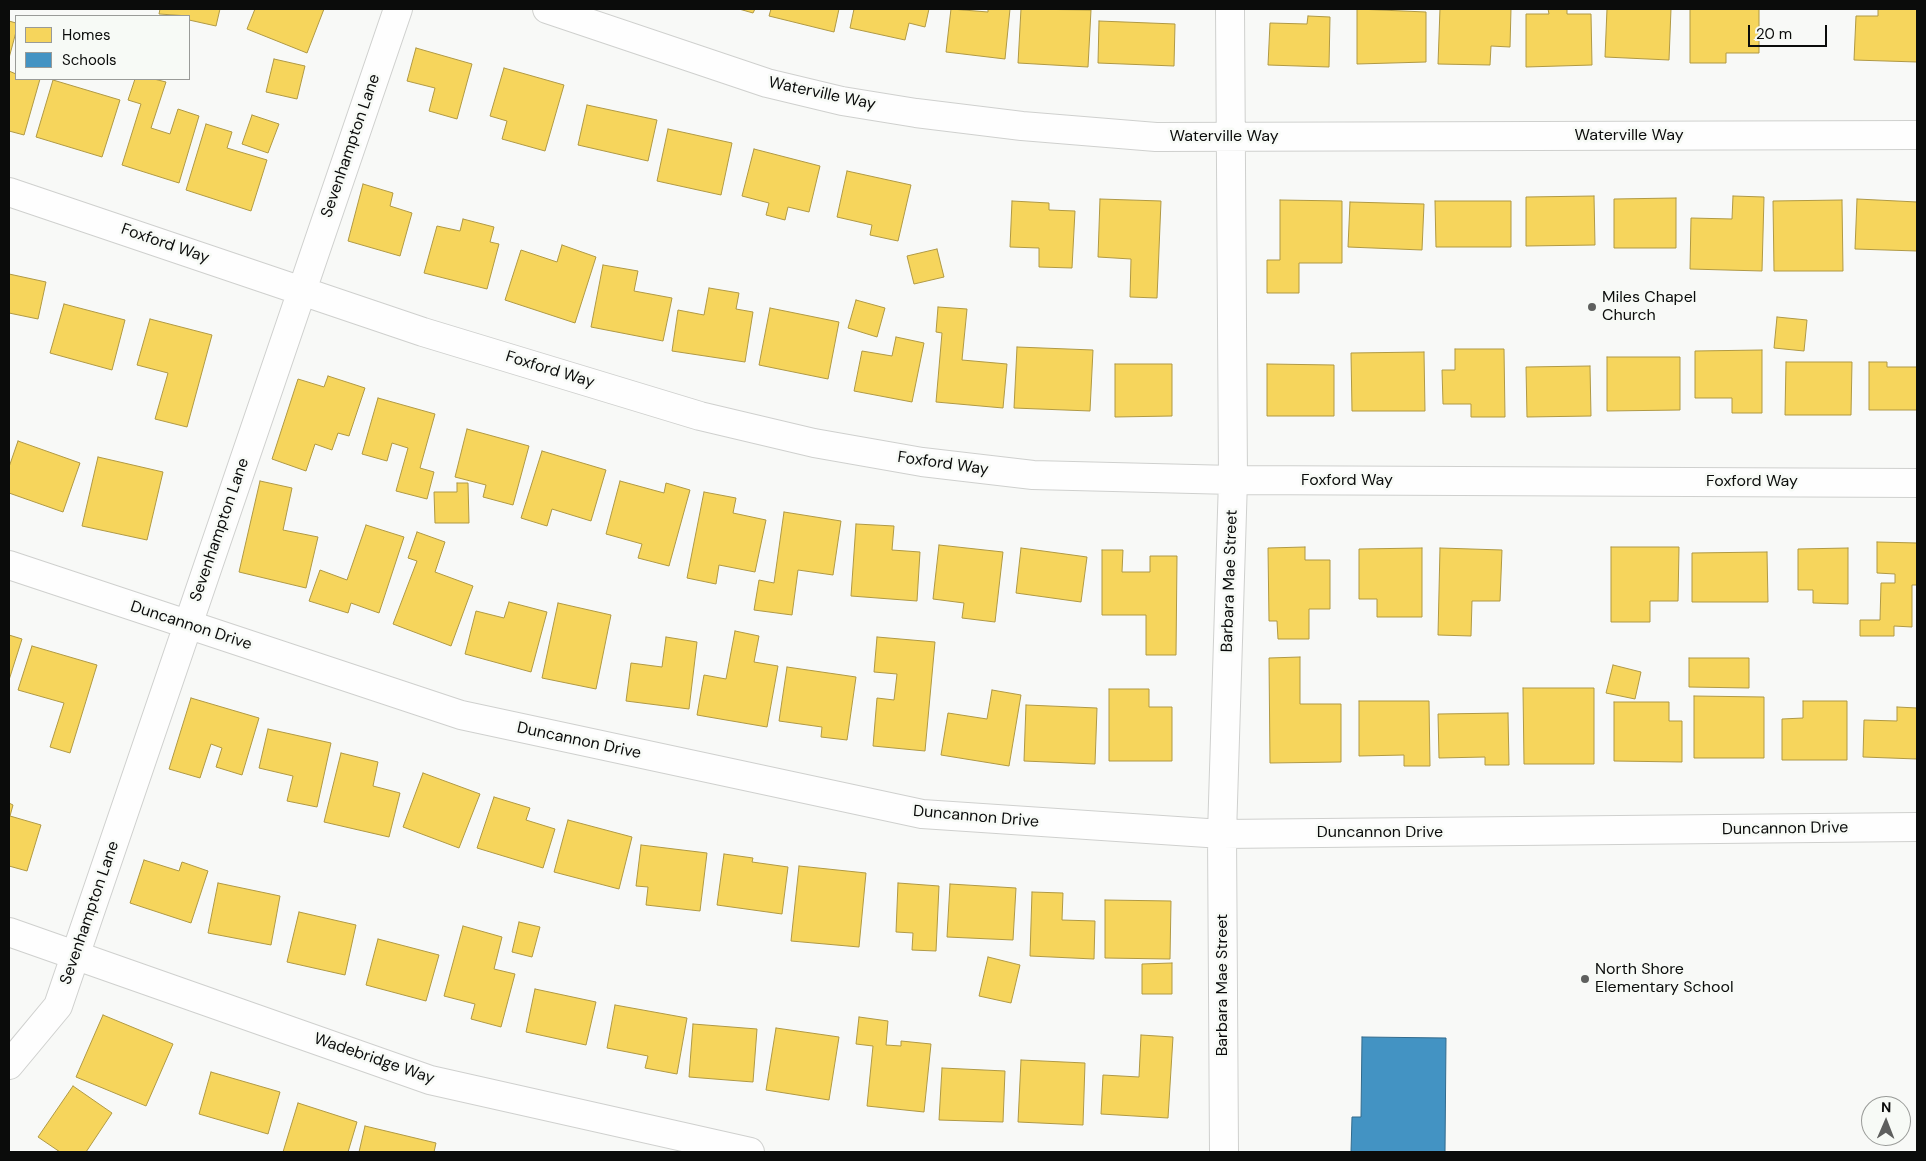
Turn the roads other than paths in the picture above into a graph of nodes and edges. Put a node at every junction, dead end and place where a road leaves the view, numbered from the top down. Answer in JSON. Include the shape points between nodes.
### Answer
{"nodes":[{"id":1,"x":398,"y":9,"type":"edge"},
{"id":2,"x":548,"y":9,"type":"edge"},
{"id":3,"x":1230,"y":9,"type":"edge"},
{"id":4,"x":1917,"y":135,"type":"edge"},
{"id":5,"x":1231,"y":137,"type":"junction"},
{"id":6,"x":9,"y":192,"type":"edge"},
{"id":7,"x":301,"y":290,"type":"junction"},
{"id":8,"x":1233,"y":480,"type":"junction"},
{"id":9,"x":1917,"y":483,"type":"edge"},
{"id":10,"x":9,"y":565,"type":"edge"},
{"id":11,"x":188,"y":626,"type":"junction"},
{"id":12,"x":1917,"y":827,"type":"edge"},
{"id":13,"x":1222,"y":834,"type":"junction"},
{"id":14,"x":9,"y":932,"type":"edge"},
{"id":15,"x":75,"y":954,"type":"junction"},
{"id":16,"x":9,"y":1066,"type":"edge"},
{"id":17,"x":750,"y":1152,"type":"edge"},
{"id":18,"x":1224,"y":1152,"type":"edge"}],
"edges":[{"from":1,"to":7,"type":"street","name":"Sevenhampton Lane"},
{"from":2,"to":5,"type":"street","name":"Waterville Way","via":[[767,83],[842,101],[916,114],[1022,126],[1156,137]]},
{"from":3,"to":5,"type":"street","name":"Barbara Mae Street"},
{"from":4,"to":5,"type":"street","name":"Waterville Way"},
{"from":5,"to":8,"type":"street","name":"Barbara Mae Street"},
{"from":6,"to":7,"type":"street","name":"Foxford Way"},
{"from":7,"to":8,"type":"street","name":"Foxford Way","via":[[424,332],[700,416],[814,443],[922,462],[1033,475]]},
{"from":7,"to":11,"type":"street","name":"Sevenhampton Lane"},
{"from":8,"to":9,"type":"street","name":"Foxford Way"},
{"from":8,"to":13,"type":"street","name":"Barbara Mae Street"},
{"from":10,"to":11,"type":"street","name":"Duncannon Drive"},
{"from":11,"to":13,"type":"street","name":"Duncannon Drive","via":[[461,715],[922,814]]},
{"from":11,"to":15,"type":"street","name":"Sevenhampton Lane"},
{"from":12,"to":13,"type":"street","name":"Duncannon Drive"},
{"from":13,"to":18,"type":"street","name":"Barbara Mae Street"},
{"from":14,"to":15,"type":"street","name":"Wadebridge Way"},
{"from":15,"to":16,"type":"street","name":"Sevenhampton Lane","via":[[58,1006]]},
{"from":15,"to":17,"type":"street","name":"Wadebridge Way","via":[[430,1080]]}]}
